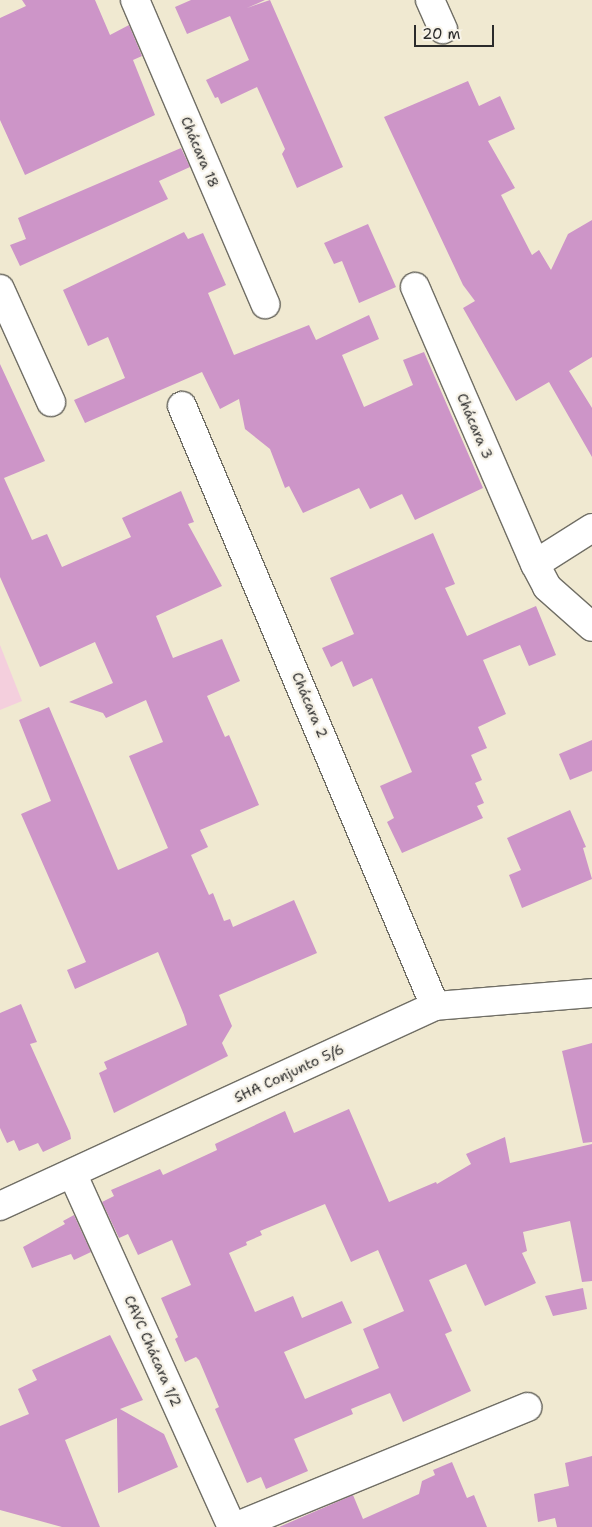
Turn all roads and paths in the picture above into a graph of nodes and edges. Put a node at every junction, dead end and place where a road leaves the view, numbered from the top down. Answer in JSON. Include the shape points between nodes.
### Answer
{"nodes":[{"id":1,"x":135,"y":0,"type":"edge"},
{"id":2,"x":430,"y":0,"type":"edge"},
{"id":3,"x":443,"y":28,"type":"dead end"},
{"id":4,"x":414,"y":287,"type":"dead end"},
{"id":5,"x":0,"y":289,"type":"edge"},
{"id":6,"x":266,"y":304,"type":"dead end"},
{"id":7,"x":51,"y":402,"type":"dead end"},
{"id":8,"x":182,"y":406,"type":"dead end"},
{"id":9,"x":592,"y":528,"type":"edge"},
{"id":10,"x":535,"y":564,"type":"junction"},
{"id":11,"x":592,"y":627,"type":"edge"},
{"id":12,"x":592,"y":993,"type":"edge"},
{"id":13,"x":435,"y":1006,"type":"junction"},
{"id":14,"x":73,"y":1175,"type":"junction"},
{"id":15,"x":1,"y":1202,"type":"edge"},
{"id":16,"x":526,"y":1407,"type":"dead end"},
{"id":17,"x":233,"y":1527,"type":"edge"}],
"edges":[{"from":1,"to":6,"type":"street","name":"Chácara 18"},
{"from":2,"to":3,"type":"street"},
{"from":4,"to":10,"type":"street","name":"Chácara 3"},
{"from":5,"to":7,"type":"street"},
{"from":8,"to":13,"type":"street","name":"Chácara 2"},
{"from":9,"to":10,"type":"street"},
{"from":10,"to":11,"type":"street","name":"Chácara 3","via":[[547,587]]},
{"from":12,"to":13,"type":"street","name":"SHA Conjunto 5/6"},
{"from":13,"to":14,"type":"street","name":"SHA Conjunto 5/6"},
{"from":14,"to":15,"type":"street","name":"SHA Conjunto 5/6"},
{"from":14,"to":17,"type":"street","name":"CAVC Chácara 1/2"},
{"from":16,"to":17,"type":"street","name":"CAVC Chácara 1/2"}]}
